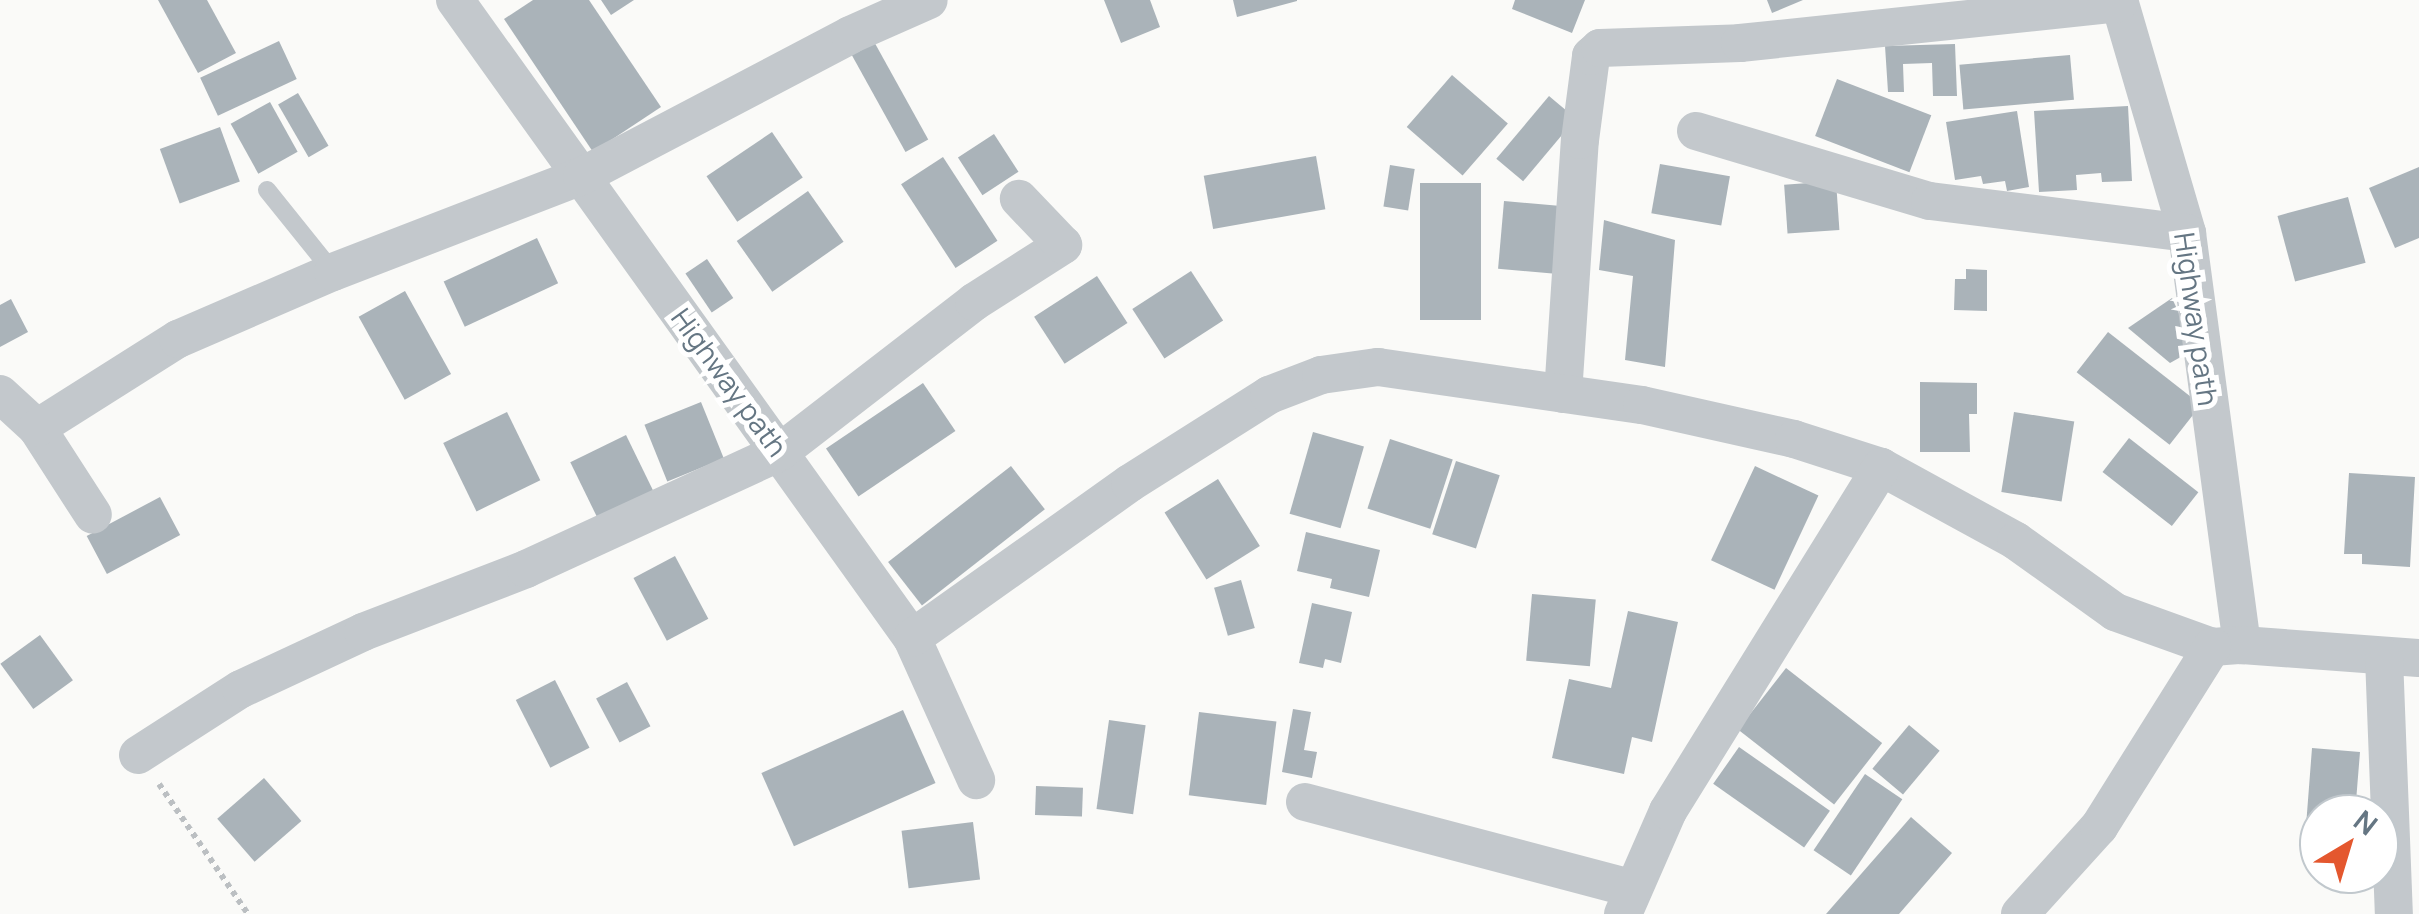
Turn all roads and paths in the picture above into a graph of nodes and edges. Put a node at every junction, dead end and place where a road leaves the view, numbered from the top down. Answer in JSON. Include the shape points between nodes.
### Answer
{"nodes":[{"id":1,"x":455,"y":0,"type":"edge"},
{"id":2,"x":930,"y":0,"type":"edge"},
{"id":3,"x":2119,"y":1,"type":"edge"},
{"id":4,"x":1696,"y":131,"type":"dead end"},
{"id":5,"x":582,"y":176,"type":"junction"},
{"id":6,"x":267,"y":190,"type":"dead end"},
{"id":7,"x":1018,"y":199,"type":"dead end"},
{"id":8,"x":2187,"y":233,"type":"junction"},
{"id":9,"x":333,"y":272,"type":"junction"},
{"id":10,"x":0,"y":394,"type":"edge"},
{"id":11,"x":1563,"y":394,"type":"junction"},
{"id":12,"x":37,"y":428,"type":"junction"},
{"id":13,"x":780,"y":452,"type":"junction"},
{"id":14,"x":1882,"y":467,"type":"junction"},
{"id":15,"x":93,"y":515,"type":"dead end"},
{"id":16,"x":912,"y":638,"type":"junction"},
{"id":17,"x":2227,"y":646,"type":"junction"},
{"id":18,"x":2402,"y":658,"type":"edge"},
{"id":19,"x":138,"y":755,"type":"joint"},
{"id":20,"x":976,"y":780,"type":"dead end"},
{"id":21,"x":1306,"y":802,"type":"dead end"},
{"id":22,"x":1627,"y":901,"type":"edge"},
{"id":23,"x":248,"y":914,"type":"edge"},
{"id":24,"x":2020,"y":914,"type":"edge"},
{"id":25,"x":2394,"y":914,"type":"edge"}],
"edges":[{"from":1,"to":5,"type":"street","name":"Highway path"},
{"from":2,"to":5,"type":"street"},
{"from":3,"to":8,"type":"street","name":"Highway path"},
{"from":3,"to":11,"type":"street","via":[[1740,42],[1600,48],[1591,56],[1580,140]]},
{"from":4,"to":8,"type":"street","via":[[1930,201]]},
{"from":5,"to":9,"type":"street"},
{"from":5,"to":13,"type":"street","name":"Highway path"},
{"from":6,"to":9,"type":"lane"},
{"from":7,"to":13,"type":"street","via":[[1063,245],[974,302]]},
{"from":8,"to":17,"type":"street","name":"Highway path"},
{"from":9,"to":12,"type":"street","via":[[178,338]]},
{"from":10,"to":12,"type":"street"},
{"from":11,"to":14,"type":"street","via":[[1794,438]]},
{"from":11,"to":16,"type":"street","via":[[1378,367],[1321,375],[1269,395],[1130,483]]},
{"from":12,"to":15,"type":"street"},
{"from":13,"to":16,"type":"street","name":"Highway path"},
{"from":13,"to":19,"type":"street","via":[[241,689]]},
{"from":14,"to":17,"type":"street","via":[[2016,541],[2115,612]]},
{"from":14,"to":22,"type":"street","via":[[1668,811]]},
{"from":16,"to":20,"type":"street","name":"Highway path"},
{"from":17,"to":18,"type":"street"},
{"from":17,"to":24,"type":"street","via":[[2099,827]]},
{"from":18,"to":25,"type":"street"},
{"from":19,"to":23,"type":"path"},
{"from":21,"to":22,"type":"street"}]}
